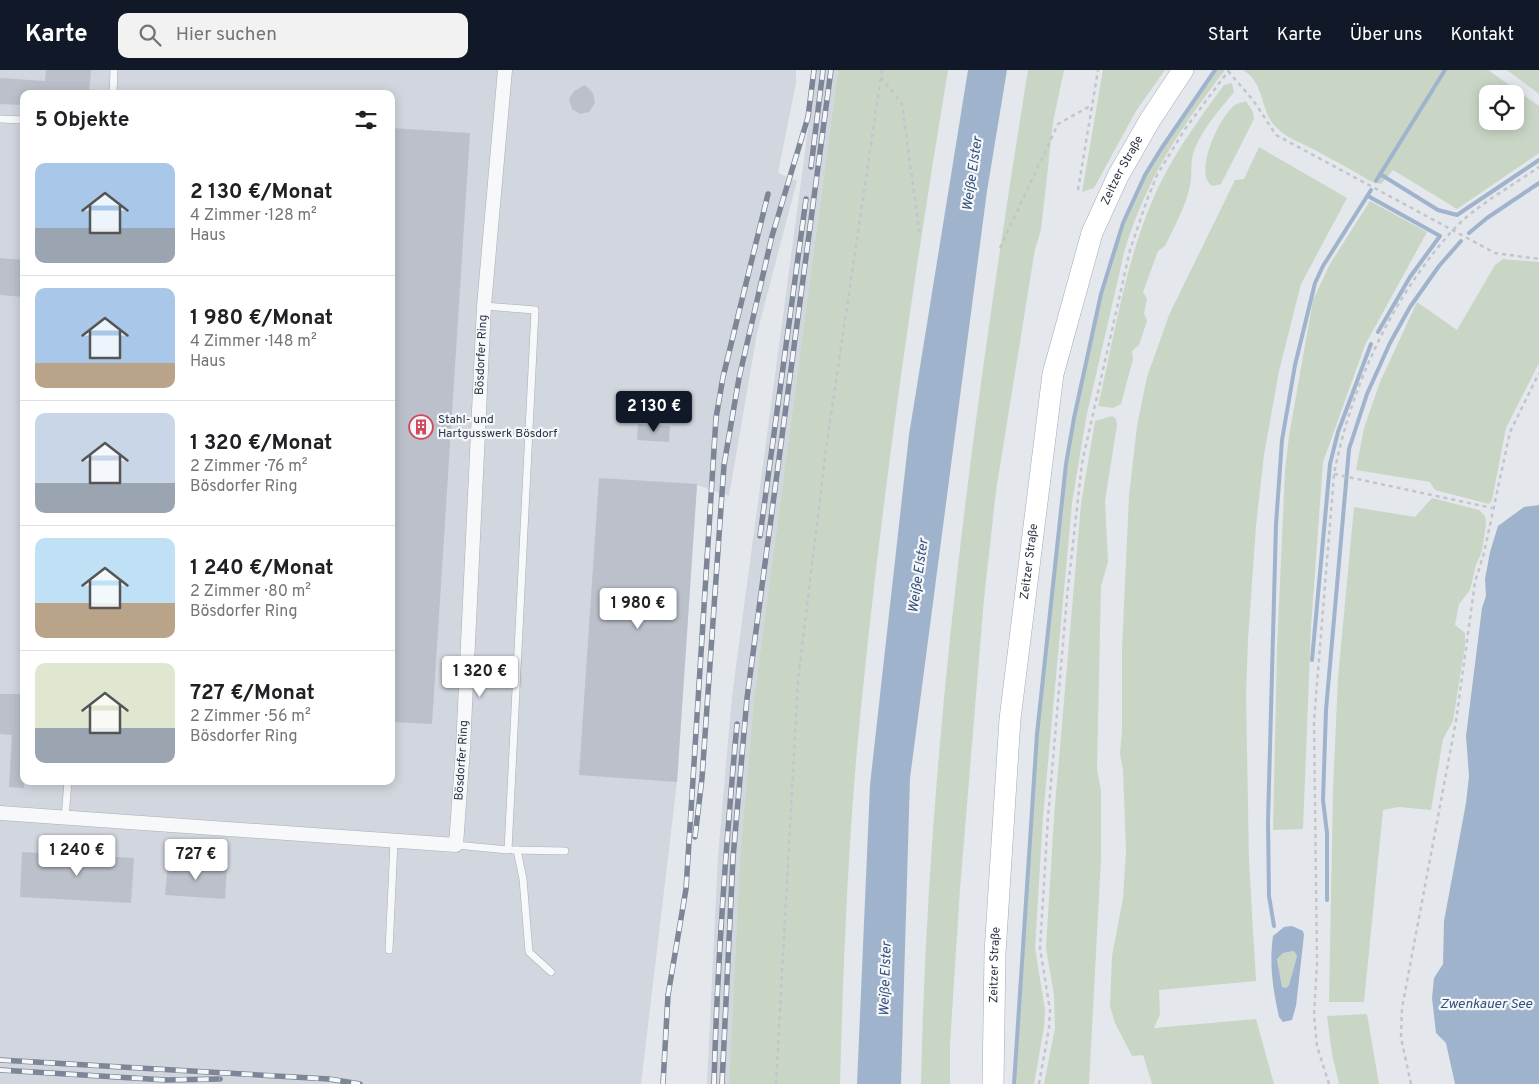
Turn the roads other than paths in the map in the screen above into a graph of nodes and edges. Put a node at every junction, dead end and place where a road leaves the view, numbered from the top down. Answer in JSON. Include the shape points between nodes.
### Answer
{"nodes":[{"id":1,"x":114,"y":70,"type":"edge"},
{"id":2,"x":505,"y":70,"type":"edge"},
{"id":3,"x":1183,"y":70,"type":"edge"},
{"id":4,"x":113,"y":90,"type":"edge"},
{"id":5,"x":0,"y":119,"type":"edge"},
{"id":6,"x":20,"y":120,"type":"edge"},
{"id":7,"x":484,"y":306,"type":"junction"},
{"id":8,"x":68,"y":785,"type":"edge"},
{"id":9,"x":0,"y":813,"type":"edge"},
{"id":10,"x":65,"y":818,"type":"junction"},
{"id":11,"x":394,"y":842,"type":"junction"},
{"id":12,"x":456,"y":845,"type":"junction"},
{"id":13,"x":508,"y":850,"type":"junction"},
{"id":14,"x":517,"y":850,"type":"junction"},
{"id":15,"x":565,"y":851,"type":"dead end"},
{"id":16,"x":388,"y":950,"type":"dead end"},
{"id":17,"x":551,"y":972,"type":"dead end"},
{"id":18,"x":992,"y":1084,"type":"edge"}],
"edges":[{"from":1,"to":4,"type":"lane"},
{"from":2,"to":7,"type":"street","name":"Bösdorfer Ring"},
{"from":3,"to":18,"type":"main road","name":"Zeitzer Straße","via":[[1118,176],[1092,233],[1053,374],[1010,719],[995,953]]},
{"from":5,"to":6,"type":"lane"},
{"from":7,"to":12,"type":"street","name":"Bösdorfer Ring"},
{"from":7,"to":13,"type":"lane","via":[[535,310]]},
{"from":8,"to":10,"type":"lane"},
{"from":9,"to":10,"type":"street"},
{"from":10,"to":11,"type":"street"},
{"from":11,"to":12,"type":"street"},
{"from":11,"to":16,"type":"lane"},
{"from":12,"to":13,"type":"lane"},
{"from":13,"to":14,"type":"lane"},
{"from":14,"to":15,"type":"lane"},
{"from":14,"to":17,"type":"lane","via":[[523,879],[529,952]]}]}
